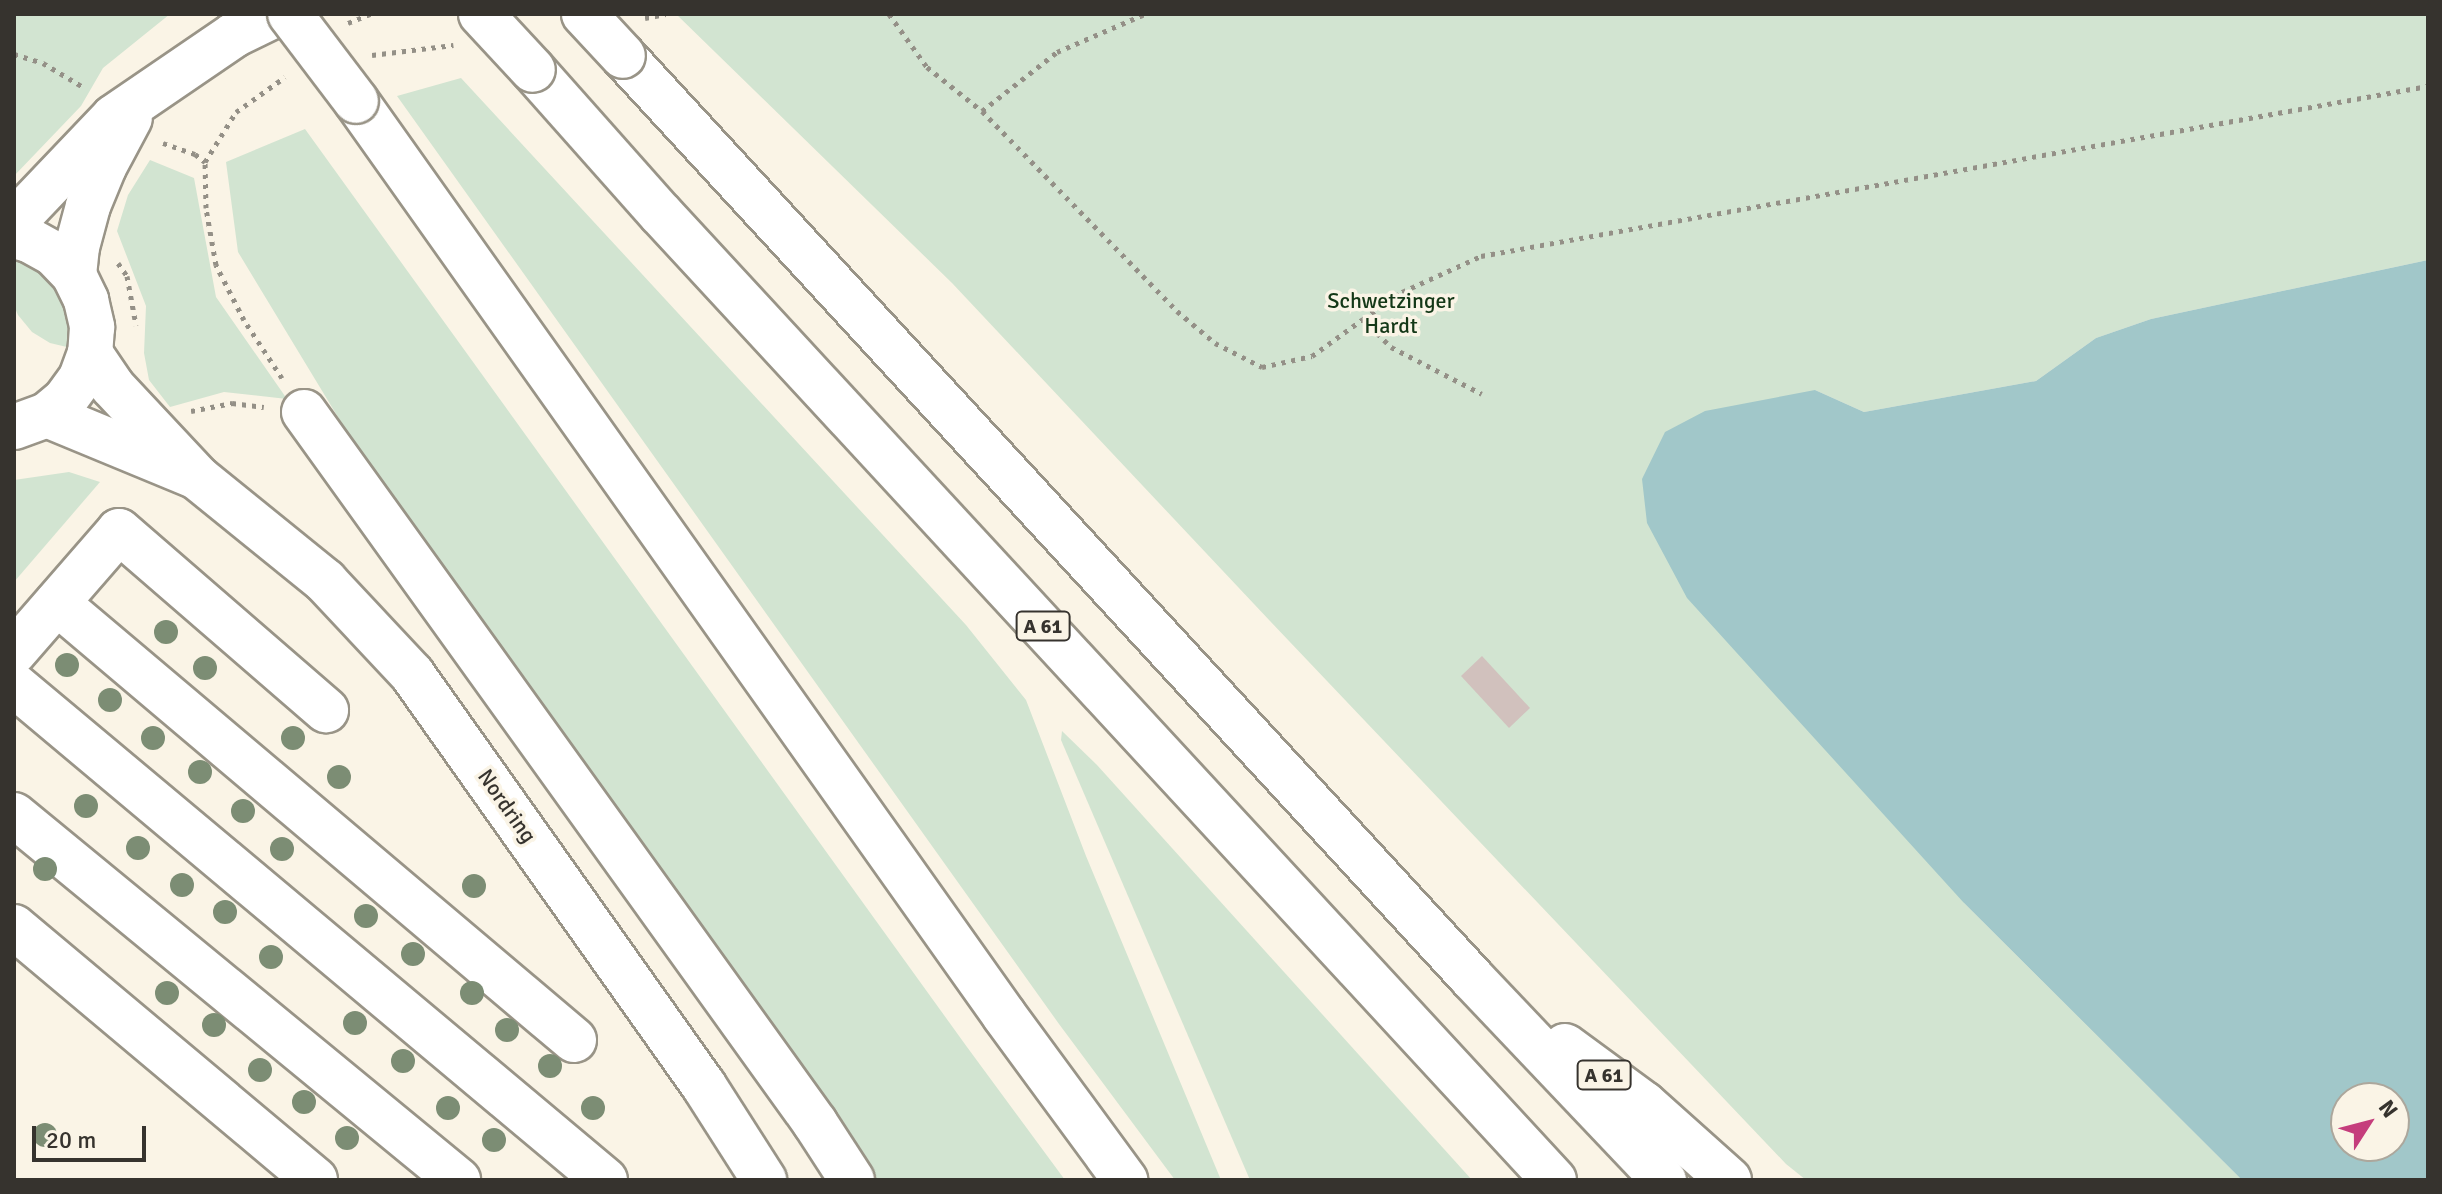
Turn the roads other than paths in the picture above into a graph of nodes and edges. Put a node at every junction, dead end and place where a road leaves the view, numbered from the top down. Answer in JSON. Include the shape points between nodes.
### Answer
{"nodes":[{"id":1,"x":277,"y":14,"type":"edge"},
{"id":2,"x":290,"y":14,"type":"edge"},
{"id":3,"x":584,"y":14,"type":"edge"},
{"id":4,"x":472,"y":29,"type":"edge"},
{"id":5,"x":144,"y":95,"type":"junction"},
{"id":6,"x":14,"y":222,"type":"edge"},
{"id":7,"x":14,"y":236,"type":"edge"},
{"id":8,"x":74,"y":275,"type":"junction"},
{"id":9,"x":90,"y":353,"type":"junction"},
{"id":10,"x":304,"y":412,"type":"road end"},
{"id":11,"x":30,"y":421,"type":"edge"},
{"id":12,"x":198,"y":478,"type":"junction"},
{"id":13,"x":57,"y":603,"type":"junction"},
{"id":14,"x":14,"y":652,"type":"edge"},
{"id":15,"x":14,"y":685,"type":"edge"},
{"id":16,"x":326,"y":710,"type":"dead end"},
{"id":17,"x":14,"y":815,"type":"edge"},
{"id":18,"x":14,"y":927,"type":"edge"},
{"id":19,"x":1472,"y":978,"type":"junction"},
{"id":20,"x":574,"y":1040,"type":"dead end"},
{"id":21,"x":315,"y":1180,"type":"edge"},
{"id":22,"x":458,"y":1180,"type":"edge"},
{"id":23,"x":605,"y":1180,"type":"edge"},
{"id":24,"x":764,"y":1180,"type":"edge"},
{"id":25,"x":852,"y":1180,"type":"edge"},
{"id":26,"x":1125,"y":1180,"type":"edge"},
{"id":27,"x":1554,"y":1180,"type":"edge"},
{"id":28,"x":1664,"y":1180,"type":"edge"},
{"id":29,"x":1729,"y":1180,"type":"edge"}],
"edges":[{"from":1,"to":5,"type":"main road","via":[[234,35]]},
{"from":2,"to":26,"type":"main road","bridge":true},
{"from":3,"to":19,"type":"main road","number":"A 61","bridge":true,"via":[[628,38]]},
{"from":4,"to":27,"type":"main road","number":"A 61","bridge":true,"via":[[533,70]]},
{"from":5,"to":6,"type":"main road","via":[[88,141]]},
{"from":5,"to":8,"type":"main road","via":[[98,180]]},
{"from":7,"to":8,"type":"main road","via":[[54,254]]},
{"from":8,"to":9,"type":"main road","via":[[92,327]]},
{"from":9,"to":11,"type":"main road","via":[[74,388]]},
{"from":9,"to":12,"type":"main road","name":"Nordring","via":[[112,386]]},
{"from":10,"to":25,"type":"main road"},
{"from":11,"to":12,"type":"main road","name":"Nordring"},
{"from":12,"to":24,"type":"main road","name":"Nordring","via":[[325,581],[412,674]]},
{"from":13,"to":14,"type":"main road"},
{"from":13,"to":16,"type":"main road","via":[[119,531]]},
{"from":13,"to":20,"type":"main road"},
{"from":15,"to":23,"type":"main road"},
{"from":17,"to":22,"type":"main road"},
{"from":18,"to":21,"type":"main road"},
{"from":19,"to":28,"type":"main road","number":"A 61"},
{"from":19,"to":29,"type":"main road","number":"A 61","via":[[1644,1104]]}]}
